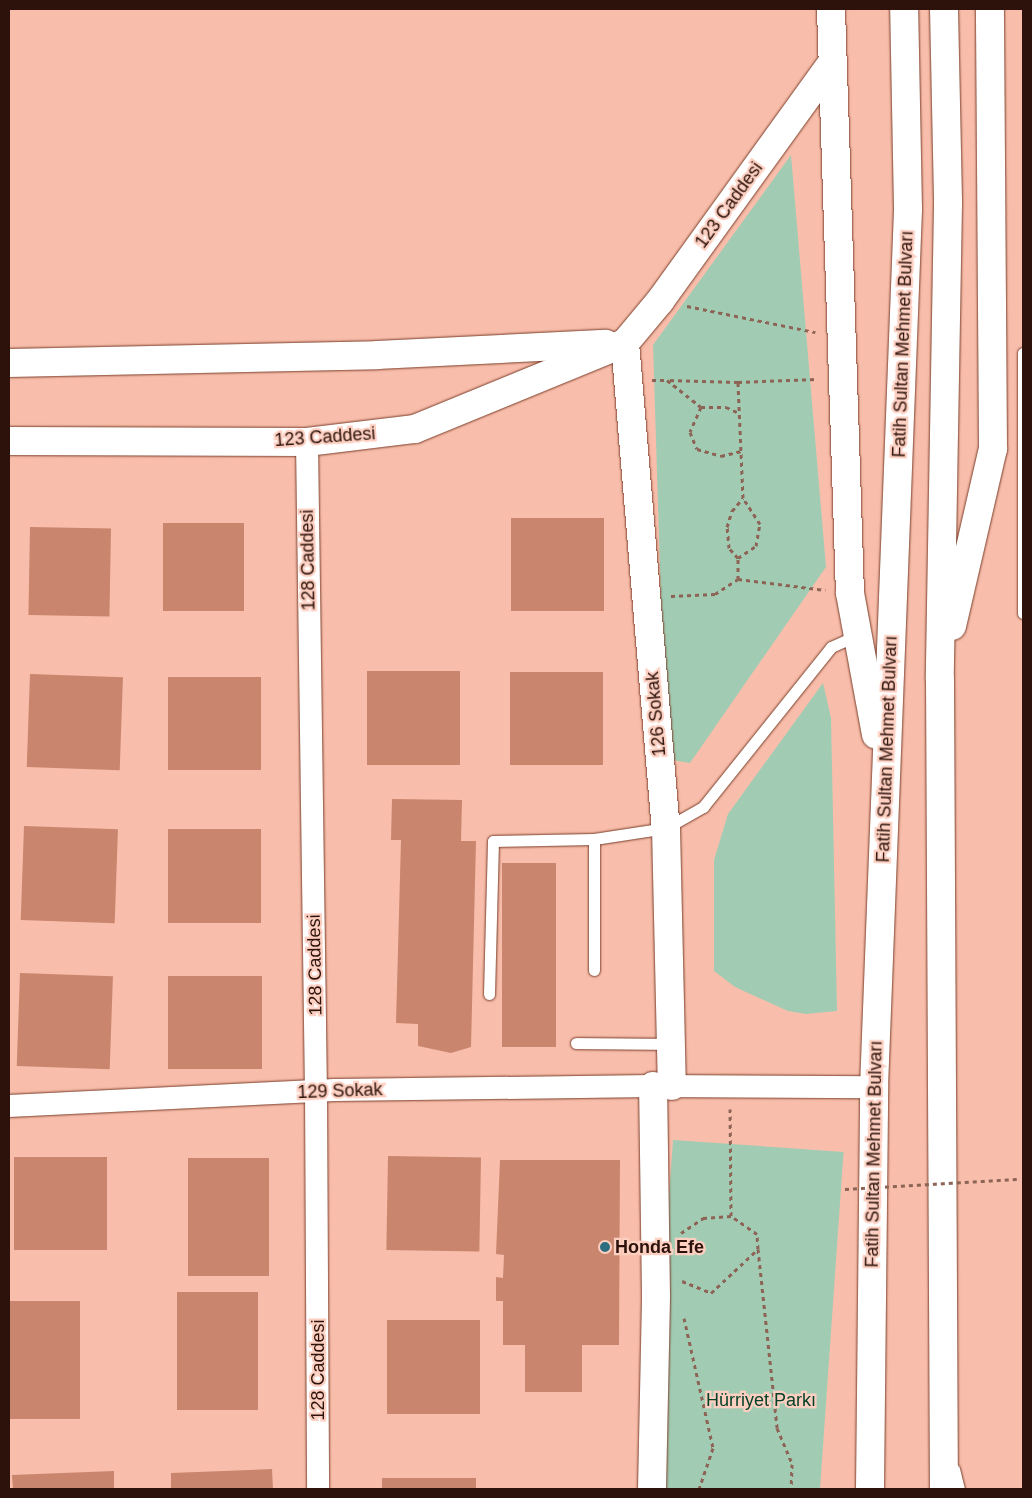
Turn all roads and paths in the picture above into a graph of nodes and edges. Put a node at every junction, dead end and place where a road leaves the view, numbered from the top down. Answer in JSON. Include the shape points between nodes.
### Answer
{"nodes":[{"id":1,"x":831,"y":9,"type":"edge"},
{"id":2,"x":904,"y":9,"type":"edge"},
{"id":3,"x":944,"y":9,"type":"edge"},
{"id":4,"x":990,"y":9,"type":"edge"},
{"id":5,"x":831,"y":64,"type":"junction"},
{"id":6,"x":660,"y":301,"type":"junction"},
{"id":7,"x":840,"y":337,"type":"junction"},
{"id":8,"x":624,"y":343,"type":"junction"},
{"id":9,"x":1023,"y":353,"type":"edge"},
{"id":10,"x":9,"y":363,"type":"edge"},
{"id":11,"x":842,"y":378,"type":"junction"},
{"id":12,"x":738,"y":382,"type":"junction"},
{"id":13,"x":701,"y":407,"type":"junction"},
{"id":14,"x":739,"y":413,"type":"junction"},
{"id":15,"x":9,"y":442,"type":"edge"},
{"id":16,"x":306,"y":442,"type":"junction"},
{"id":17,"x":740,"y":451,"type":"junction"},
{"id":18,"x":743,"y":498,"type":"junction"},
{"id":19,"x":738,"y":558,"type":"junction"},
{"id":20,"x":738,"y":579,"type":"junction"},
{"id":21,"x":850,"y":593,"type":"junction"},
{"id":22,"x":646,"y":598,"type":"junction"},
{"id":23,"x":1023,"y":614,"type":"edge"},
{"id":24,"x":858,"y":635,"type":"junction"},
{"id":25,"x":940,"y":679,"type":"junction"},
{"id":26,"x":885,"y":785,"type":"junction"},
{"id":27,"x":666,"y":828,"type":"junction"},
{"id":28,"x":594,"y":839,"type":"junction"},
{"id":29,"x":594,"y":970,"type":"dead end"},
{"id":30,"x":490,"y":994,"type":"dead end"},
{"id":31,"x":576,"y":1042,"type":"dead end"},
{"id":32,"x":671,"y":1044,"type":"junction"},
{"id":33,"x":663,"y":1086,"type":"junction"},
{"id":34,"x":729,"y":1086,"type":"junction"},
{"id":35,"x":874,"y":1087,"type":"junction"},
{"id":36,"x":316,"y":1091,"type":"junction"},
{"id":37,"x":9,"y":1106,"type":"edge"},
{"id":38,"x":1021,"y":1179,"type":"dead end"},
{"id":39,"x":845,"y":1189,"type":"dead end"},
{"id":40,"x":731,"y":1216,"type":"junction"},
{"id":41,"x":678,"y":1235,"type":"dead end"},
{"id":42,"x":758,"y":1249,"type":"junction"},
{"id":43,"x":675,"y":1278,"type":"dead end"},
{"id":44,"x":683,"y":1316,"type":"dead end"},
{"id":45,"x":944,"y":1434,"type":"junction"},
{"id":46,"x":318,"y":1489,"type":"edge"},
{"id":47,"x":652,"y":1489,"type":"edge"},
{"id":48,"x":699,"y":1489,"type":"edge"},
{"id":49,"x":791,"y":1489,"type":"edge"},
{"id":50,"x":870,"y":1489,"type":"edge"},
{"id":51,"x":944,"y":1489,"type":"edge"},
{"id":52,"x":959,"y":1489,"type":"edge"}],
"edges":[{"from":1,"to":5,"type":"main road"},
{"from":2,"to":26,"type":"main road","name":"Fatih Sultan Mehmet Bulvarı","via":[[908,209]]},
{"from":3,"to":25,"type":"main road","via":[[948,204]]},
{"from":4,"to":25,"type":"main road","via":[[993,450]]},
{"from":5,"to":6,"type":"main road","name":"123 Caddesi"},
{"from":5,"to":7,"type":"main road"},
{"from":6,"to":7,"type":"path"},
{"from":6,"to":8,"type":"main road","name":"123 Caddesi"},
{"from":7,"to":11,"type":"main road"},
{"from":8,"to":10,"type":"main road","via":[[376,355]]},
{"from":8,"to":16,"type":"main road","name":"123 Caddesi","via":[[415,429]]},
{"from":8,"to":22,"type":"main road","name":"126 Sokak"},
{"from":9,"to":23,"type":"lane"},
{"from":11,"to":12,"type":"path"},
{"from":11,"to":21,"type":"main road"},
{"from":12,"to":13,"type":"path","via":[[667,380]]},
{"from":12,"to":14,"type":"path"},
{"from":13,"to":14,"type":"path","via":[[726,407]]},
{"from":13,"to":17,"type":"path","via":[[690,432],[697,449],[721,456]]},
{"from":14,"to":17,"type":"path"},
{"from":15,"to":16,"type":"main road","name":"123 Caddesi"},
{"from":16,"to":36,"type":"street","name":"128 Caddesi"},
{"from":17,"to":18,"type":"path"},
{"from":18,"to":19,"type":"path","via":[[732,511],[727,527],[729,548]]},
{"from":18,"to":19,"type":"path","via":[[760,524],[756,546]]},
{"from":19,"to":20,"type":"path"},
{"from":20,"to":21,"type":"path"},
{"from":20,"to":22,"type":"path","via":[[715,594]]},
{"from":21,"to":24,"type":"main road"},
{"from":22,"to":27,"type":"main road","name":"126 Sokak"},
{"from":24,"to":26,"type":"main road"},
{"from":24,"to":27,"type":"lane","via":[[831,647],[703,807]]},
{"from":25,"to":45,"type":"main road"},
{"from":26,"to":35,"type":"main road","name":"Fatih Sultan Mehmet Bulvarı"},
{"from":27,"to":28,"type":"lane"},
{"from":27,"to":32,"type":"main road","name":"126 Sokak"},
{"from":28,"to":29,"type":"lane"},
{"from":28,"to":30,"type":"lane","via":[[493,841]]},
{"from":31,"to":32,"type":"lane"},
{"from":32,"to":33,"type":"main road","name":"126 Sokak"},
{"from":33,"to":34,"type":"street","name":"129 Sokak"},
{"from":33,"to":36,"type":"street","name":"129 Sokak"},
{"from":33,"to":47,"type":"main road","name":"126 Sokak"},
{"from":34,"to":35,"type":"street","name":"129 Sokak"},
{"from":34,"to":40,"type":"path"},
{"from":35,"to":50,"type":"main road","name":"Fatih Sultan Mehmet Bulvarı"},
{"from":36,"to":37,"type":"street","name":"129 Sokak"},
{"from":36,"to":46,"type":"street","name":"128 Caddesi"},
{"from":38,"to":39,"type":"path","bridge":true},
{"from":40,"to":41,"type":"path","via":[[703,1218]]},
{"from":40,"to":42,"type":"path","via":[[757,1234]]},
{"from":42,"to":43,"type":"path","via":[[711,1293]]},
{"from":42,"to":49,"type":"path","via":[[777,1428],[792,1464]]},
{"from":44,"to":48,"type":"path","via":[[712,1448]]},
{"from":45,"to":51,"type":"main road"},
{"from":45,"to":52,"type":"lane"}]}
